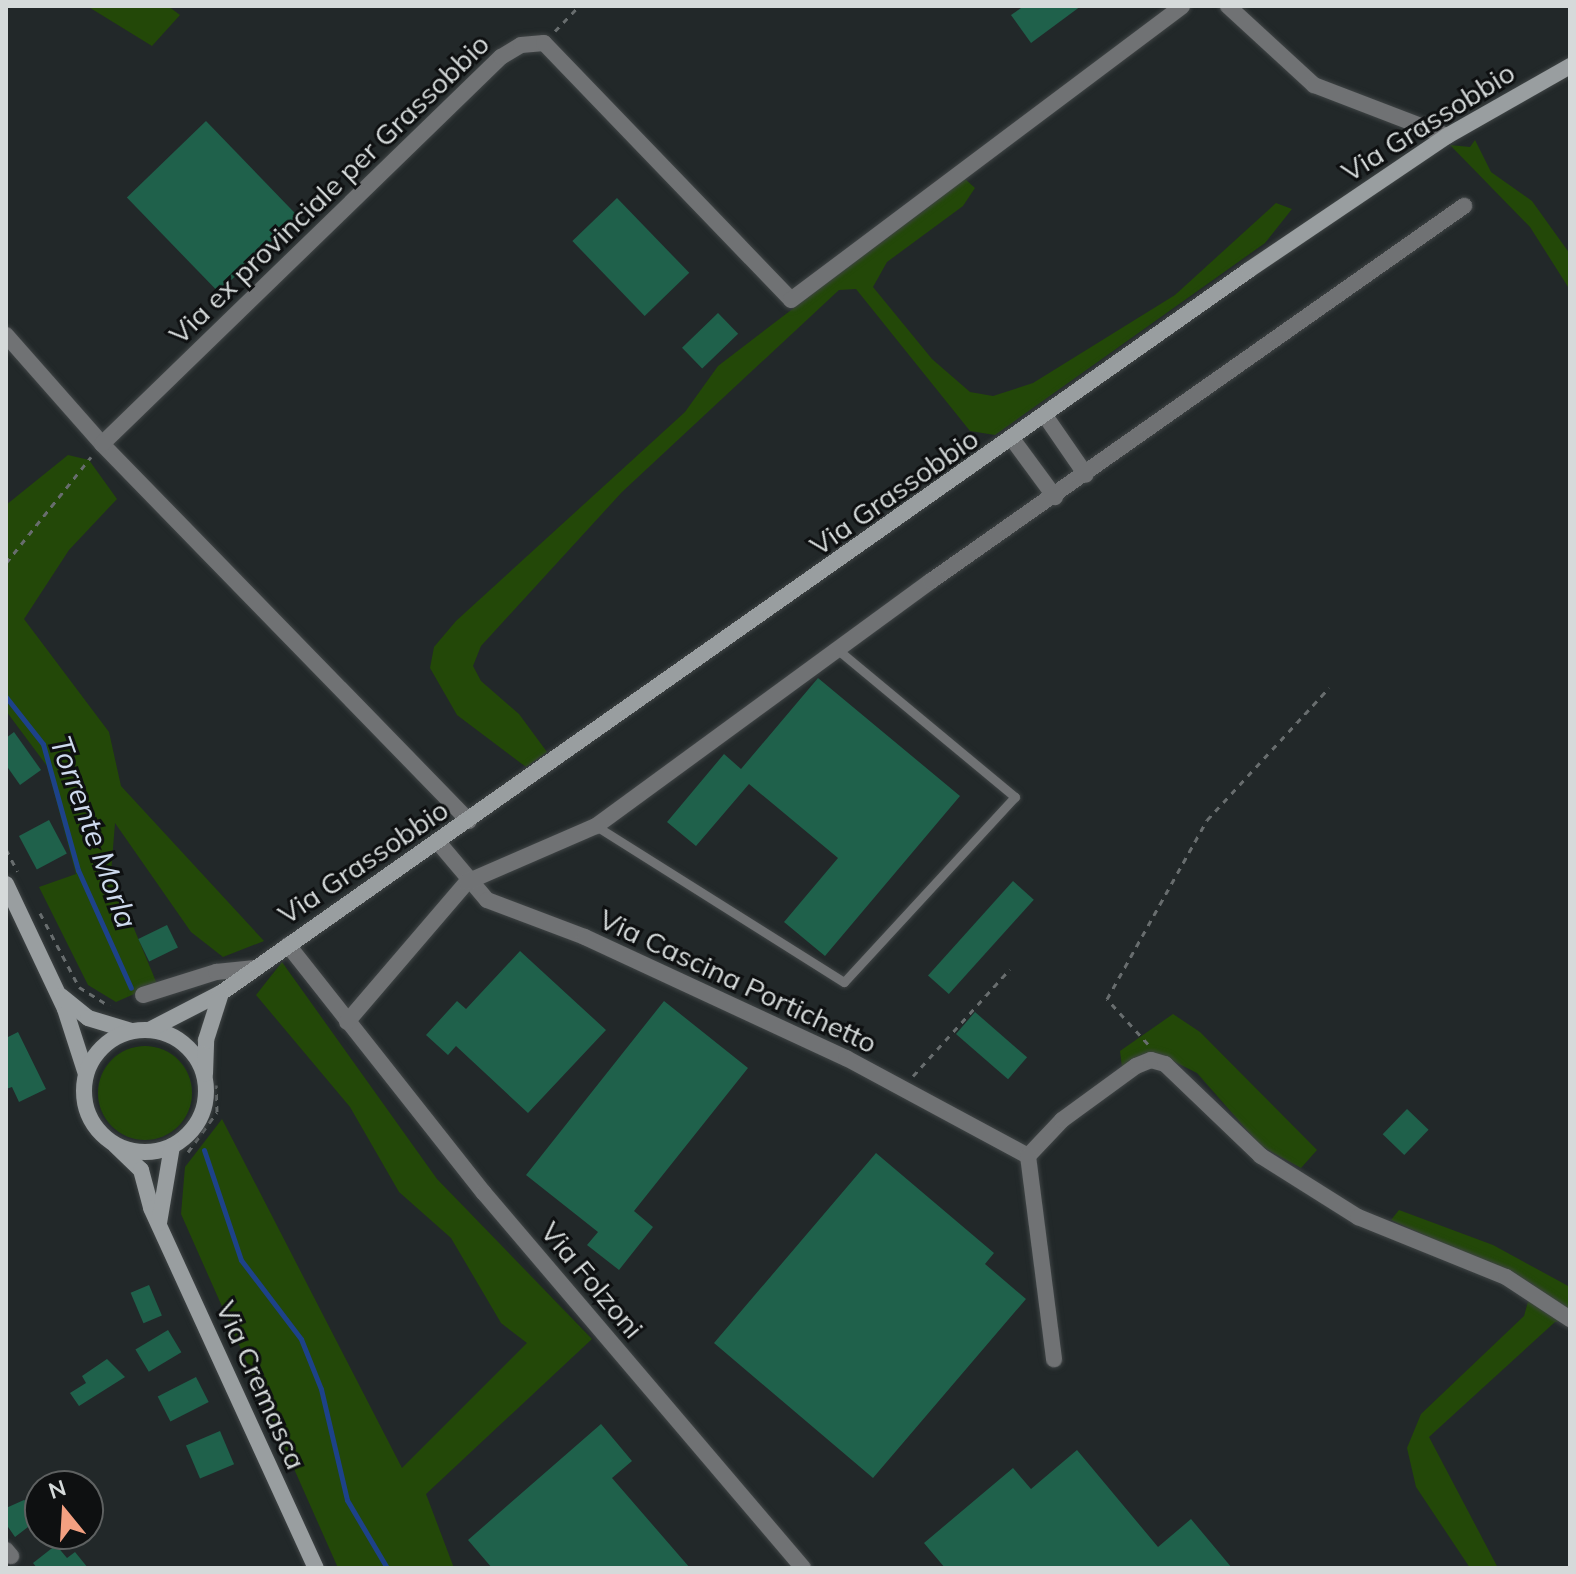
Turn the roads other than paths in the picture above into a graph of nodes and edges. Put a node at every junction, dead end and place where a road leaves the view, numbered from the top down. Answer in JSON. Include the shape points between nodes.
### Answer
{"nodes":[{"id":1,"x":1182,"y":6,"type":"edge"},
{"id":2,"x":1228,"y":6,"type":"edge"},
{"id":3,"x":1570,"y":66,"type":"edge"},
{"id":4,"x":1447,"y":136,"type":"junction"},
{"id":5,"x":1464,"y":206,"type":"dead end"},
{"id":6,"x":6,"y":335,"type":"edge"},
{"id":7,"x":1046,"y":417,"type":"junction"},
{"id":8,"x":1013,"y":440,"type":"junction"},
{"id":9,"x":102,"y":444,"type":"junction"},
{"id":10,"x":1086,"y":475,"type":"junction"},
{"id":11,"x":1055,"y":497,"type":"junction"},
{"id":12,"x":837,"y":649,"type":"junction"},
{"id":13,"x":469,"y":821,"type":"junction"},
{"id":14,"x":596,"y":826,"type":"junction"},
{"id":15,"x":438,"y":842,"type":"junction"},
{"id":16,"x":13,"y":881,"type":"edge"},
{"id":17,"x":467,"y":882,"type":"junction"},
{"id":18,"x":11,"y":908,"type":"edge"},
{"id":19,"x":288,"y":945,"type":"junction"},
{"id":20,"x":253,"y":968,"type":"junction"},
{"id":21,"x":55,"y":988,"type":"junction"},
{"id":22,"x":221,"y":993,"type":"junction"},
{"id":23,"x":143,"y":995,"type":"dead end"},
{"id":24,"x":347,"y":1022,"type":"junction"},
{"id":25,"x":141,"y":1031,"type":"junction"},
{"id":26,"x":86,"y":1074,"type":"junction"},
{"id":27,"x":210,"y":1081,"type":"junction"},
{"id":28,"x":115,"y":1145,"type":"junction"},
{"id":29,"x":178,"y":1152,"type":"junction"},
{"id":30,"x":1028,"y":1156,"type":"junction"},
{"id":31,"x":159,"y":1223,"type":"junction"},
{"id":32,"x":1570,"y":1319,"type":"edge"},
{"id":33,"x":1054,"y":1359,"type":"dead end"},
{"id":34,"x":316,"y":1568,"type":"edge"},
{"id":35,"x":803,"y":1568,"type":"edge"}],
"edges":[{"from":1,"to":9,"type":"street","name":"Via ex provinciale per Grassobbio","via":[[791,300],[544,43],[521,45],[501,57]]},
{"from":2,"to":4,"type":"street","via":[[1314,85]]},
{"from":3,"to":4,"type":"street","name":"Via Grassobbio"},
{"from":4,"to":7,"type":"street","name":"Via Grassobbio"},
{"from":5,"to":10,"type":"street"},
{"from":6,"to":9,"type":"street"},
{"from":7,"to":8,"type":"street","name":"Via Grassobbio"},
{"from":7,"to":10,"type":"street"},
{"from":8,"to":11,"type":"street"},
{"from":8,"to":13,"type":"street","name":"Via Grassobbio"},
{"from":9,"to":13,"type":"street"},
{"from":10,"to":11,"type":"street"},
{"from":11,"to":12,"type":"street"},
{"from":12,"to":14,"type":"street"},
{"from":12,"to":14,"type":"lane","via":[[1015,797],[844,982]]},
{"from":13,"to":15,"type":"street","name":"Via Grassobbio"},
{"from":14,"to":17,"type":"street"},
{"from":15,"to":17,"type":"street","name":"Via Cascina Portichetto"},
{"from":15,"to":19,"type":"street","name":"Via Grassobbio"},
{"from":16,"to":18,"type":"street"},
{"from":17,"to":24,"type":"street"},
{"from":17,"to":30,"type":"street","name":"Via Cascina Portichetto","via":[[487,900],[600,944],[905,1090]]},
{"from":18,"to":21,"type":"street"},
{"from":19,"to":20,"type":"street","name":"Via Grassobbio"},
{"from":19,"to":24,"type":"street","name":"Via Folzoni"},
{"from":20,"to":22,"type":"street","name":"Via Grassobbio"},
{"from":20,"to":23,"type":"street","name":"Via Grassobbio","via":[[216,972]]},
{"from":21,"to":25,"type":"street","via":[[88,1018]]},
{"from":21,"to":26,"type":"street"},
{"from":22,"to":25,"type":"street","name":"Via Grassobbio"},
{"from":22,"to":27,"type":"street","via":[[206,1040]]},
{"from":24,"to":35,"type":"street","name":"Via Folzoni","via":[[484,1193]]},
{"from":25,"to":26,"type":"street","via":[[103,1046]]},
{"from":25,"to":27,"type":"street","via":[[185,1045]]},
{"from":26,"to":28,"type":"street","via":[[86,1110]]},
{"from":27,"to":29,"type":"street","via":[[198,1120]]},
{"from":28,"to":29,"type":"street"},
{"from":28,"to":31,"type":"street","name":"Via Cremasca","via":[[141,1170]]},
{"from":29,"to":31,"type":"street"},
{"from":30,"to":32,"type":"street","via":[[1062,1120],[1151,1060],[1165,1064],[1261,1156],[1358,1217],[1506,1277]]},
{"from":30,"to":33,"type":"street"},
{"from":31,"to":34,"type":"street","name":"Via Cremasca"}]}
